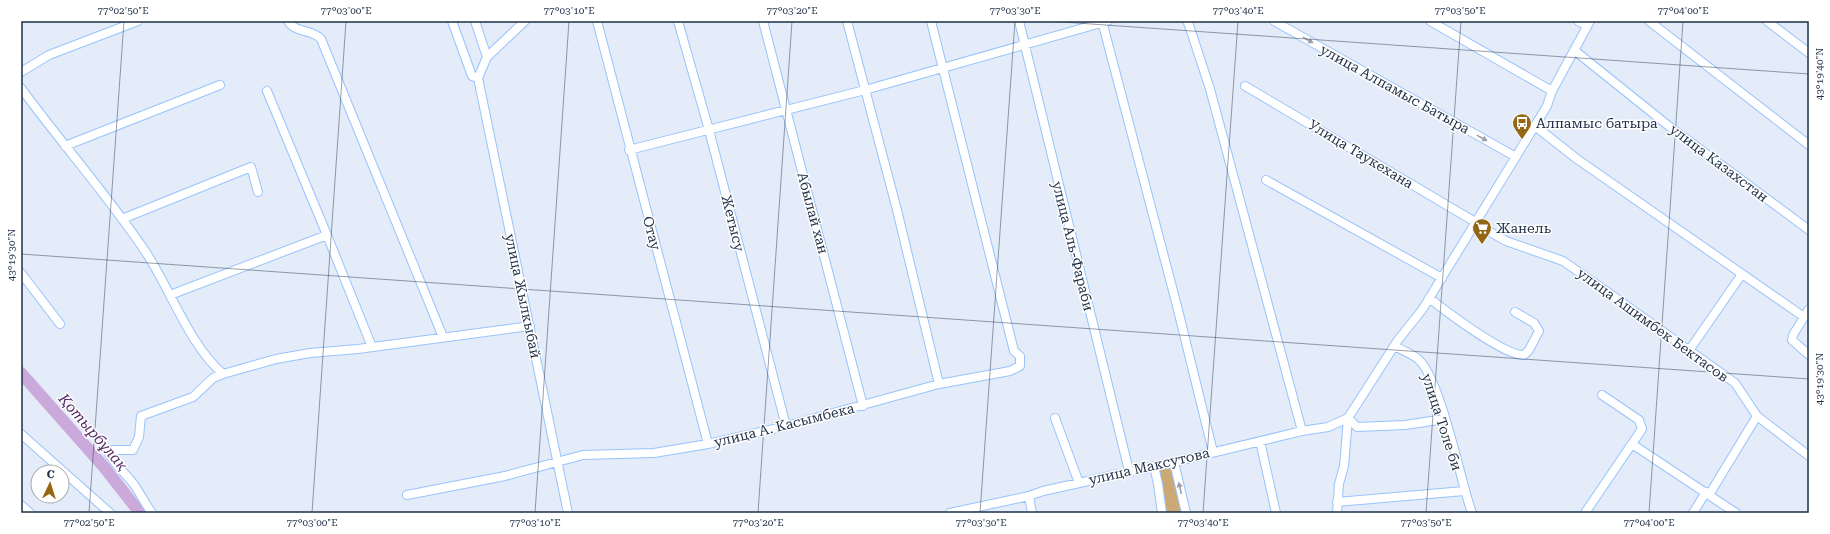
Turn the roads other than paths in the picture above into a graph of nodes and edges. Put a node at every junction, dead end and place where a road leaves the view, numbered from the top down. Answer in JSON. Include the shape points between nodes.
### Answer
{"nodes":[{"id":1,"x":138,"y":21,"type":"edge"},
{"id":2,"x":288,"y":21,"type":"edge"},
{"id":3,"x":452,"y":21,"type":"edge"},
{"id":4,"x":475,"y":21,"type":"edge"},
{"id":5,"x":525,"y":21,"type":"edge"},
{"id":6,"x":597,"y":21,"type":"edge"},
{"id":7,"x":678,"y":21,"type":"edge"},
{"id":8,"x":763,"y":21,"type":"edge"},
{"id":9,"x":847,"y":21,"type":"edge"},
{"id":10,"x":931,"y":21,"type":"edge"},
{"id":11,"x":1018,"y":21,"type":"edge"},
{"id":12,"x":1187,"y":21,"type":"edge"},
{"id":13,"x":1274,"y":21,"type":"edge"},
{"id":14,"x":1430,"y":21,"type":"edge"},
{"id":15,"x":1578,"y":21,"type":"edge"},
{"id":16,"x":1649,"y":21,"type":"edge"},
{"id":17,"x":1767,"y":21,"type":"edge"},
{"id":18,"x":1104,"y":22,"type":"edge"},
{"id":19,"x":1589,"y":24,"type":"edge"},
{"id":20,"x":1023,"y":45,"type":"junction"},
{"id":21,"x":1574,"y":50,"type":"junction"},
{"id":22,"x":1809,"y":53,"type":"edge"},
{"id":23,"x":487,"y":58,"type":"junction"},
{"id":24,"x":943,"y":68,"type":"junction"},
{"id":25,"x":21,"y":72,"type":"edge"},
{"id":26,"x":478,"y":78,"type":"junction"},
{"id":27,"x":220,"y":85,"type":"dead end"},
{"id":28,"x":1245,"y":86,"type":"dead end"},
{"id":29,"x":21,"y":88,"type":"edge"},
{"id":30,"x":865,"y":90,"type":"junction"},
{"id":31,"x":267,"y":91,"type":"dead end"},
{"id":32,"x":1552,"y":91,"type":"junction"},
{"id":33,"x":786,"y":110,"type":"junction"},
{"id":34,"x":1535,"y":126,"type":"junction"},
{"id":35,"x":709,"y":130,"type":"junction"},
{"id":36,"x":1809,"y":145,"type":"edge"},
{"id":37,"x":65,"y":146,"type":"junction"},
{"id":38,"x":629,"y":150,"type":"junction"},
{"id":39,"x":1516,"y":158,"type":"junction"},
{"id":40,"x":1266,"y":180,"type":"dead end"},
{"id":41,"x":258,"y":192,"type":"dead end"},
{"id":42,"x":122,"y":218,"type":"junction"},
{"id":43,"x":1476,"y":224,"type":"junction"},
{"id":44,"x":1809,"y":230,"type":"edge"},
{"id":45,"x":327,"y":235,"type":"junction"},
{"id":46,"x":21,"y":273,"type":"edge"},
{"id":47,"x":1742,"y":274,"type":"junction"},
{"id":48,"x":1442,"y":278,"type":"junction"},
{"id":49,"x":170,"y":295,"type":"junction"},
{"id":50,"x":1430,"y":298,"type":"junction"},
{"id":51,"x":1809,"y":309,"type":"edge"},
{"id":52,"x":1515,"y":312,"type":"dead end"},
{"id":53,"x":1804,"y":317,"type":"junction"},
{"id":54,"x":60,"y":324,"type":"dead end"},
{"id":55,"x":530,"y":326,"type":"junction"},
{"id":56,"x":443,"y":337,"type":"junction"},
{"id":57,"x":1394,"y":346,"type":"junction"},
{"id":58,"x":372,"y":347,"type":"junction"},
{"id":59,"x":1688,"y":352,"type":"junction"},
{"id":60,"x":1809,"y":355,"type":"edge"},
{"id":61,"x":223,"y":374,"type":"junction"},
{"id":62,"x":939,"y":384,"type":"junction"},
{"id":63,"x":1602,"y":396,"type":"dead end"},
{"id":64,"x":863,"y":406,"type":"junction"},
{"id":65,"x":1757,"y":416,"type":"junction"},
{"id":66,"x":1055,"y":418,"type":"dead end"},
{"id":67,"x":1348,"y":418,"type":"junction"},
{"id":68,"x":1445,"y":419,"type":"junction"},
{"id":69,"x":786,"y":426,"type":"junction"},
{"id":70,"x":1302,"y":431,"type":"junction"},
{"id":71,"x":21,"y":434,"type":"edge"},
{"id":72,"x":1260,"y":441,"type":"junction"},
{"id":73,"x":708,"y":444,"type":"junction"},
{"id":74,"x":1632,"y":444,"type":"junction"},
{"id":75,"x":1213,"y":452,"type":"junction"},
{"id":76,"x":1809,"y":456,"type":"edge"},
{"id":77,"x":1174,"y":462,"type":"junction"},
{"id":78,"x":556,"y":463,"type":"junction"},
{"id":79,"x":1154,"y":466,"type":"junction"},
{"id":80,"x":1129,"y":471,"type":"junction"},
{"id":81,"x":1079,"y":483,"type":"junction"},
{"id":82,"x":1464,"y":491,"type":"junction"},
{"id":83,"x":1707,"y":493,"type":"junction"},
{"id":84,"x":407,"y":494,"type":"dead end"},
{"id":85,"x":1029,"y":496,"type":"junction"},
{"id":86,"x":1337,"y":502,"type":"junction"},
{"id":87,"x":21,"y":506,"type":"edge"},
{"id":88,"x":30,"y":513,"type":"edge"},
{"id":89,"x":110,"y":513,"type":"edge"},
{"id":90,"x":152,"y":513,"type":"edge"},
{"id":91,"x":568,"y":513,"type":"edge"},
{"id":92,"x":950,"y":513,"type":"edge"},
{"id":93,"x":1032,"y":513,"type":"edge"},
{"id":94,"x":1162,"y":513,"type":"edge"},
{"id":95,"x":1186,"y":513,"type":"edge"},
{"id":96,"x":1276,"y":513,"type":"edge"},
{"id":97,"x":1337,"y":513,"type":"edge"},
{"id":98,"x":1472,"y":513,"type":"edge"},
{"id":99,"x":1585,"y":513,"type":"edge"},
{"id":100,"x":1693,"y":513,"type":"edge"},
{"id":101,"x":1736,"y":513,"type":"edge"}],
"edges":[{"from":1,"to":25,"type":"street","via":[[49,55]]},
{"from":2,"to":56,"type":"street","via":[[297,30],[314,32],[321,39]]},
{"from":3,"to":26,"type":"street","via":[[472,76]]},
{"from":4,"to":23,"type":"street"},
{"from":5,"to":23,"type":"street"},
{"from":6,"to":38,"type":"street","name":"Отау"},
{"from":7,"to":35,"type":"street","name":"Жетысу"},
{"from":8,"to":33,"type":"street","name":"Абылай хан"},
{"from":9,"to":30,"type":"street"},
{"from":10,"to":24,"type":"street"},
{"from":11,"to":20,"type":"street","name":"улица Аль-Фараби"},
{"from":12,"to":70,"type":"street","via":[[1210,89]]},
{"from":13,"to":39,"type":"street","name":"улица Алпамыс Батыра","one_way":true},
{"from":14,"to":32,"type":"street"},
{"from":15,"to":19,"type":"street"},
{"from":16,"to":36,"type":"street"},
{"from":17,"to":22,"type":"street"},
{"from":18,"to":20,"type":"street"},
{"from":18,"to":75,"type":"street"},
{"from":19,"to":21,"type":"street"},
{"from":20,"to":24,"type":"street"},
{"from":20,"to":80,"type":"street","name":"улица Аль-Фараби"},
{"from":21,"to":32,"type":"street"},
{"from":21,"to":44,"type":"street","name":"улица Казахстан","via":[[1670,127]]},
{"from":23,"to":26,"type":"street"},
{"from":24,"to":30,"type":"street"},
{"from":24,"to":62,"type":"street","name":"улица А. Касымбека","via":[[1014,351],[1020,356],[1020,366],[1010,371]]},
{"from":26,"to":55,"type":"street","name":"улица Жылкыбай"},
{"from":27,"to":37,"type":"street"},
{"from":28,"to":43,"type":"street","name":"Улица Таукехана"},
{"from":29,"to":37,"type":"street"},
{"from":30,"to":33,"type":"street"},
{"from":30,"to":62,"type":"street"},
{"from":31,"to":45,"type":"street"},
{"from":32,"to":34,"type":"street","via":[[1547,106]]},
{"from":33,"to":35,"type":"street"},
{"from":33,"to":64,"type":"street","name":"Абылай хан"},
{"from":34,"to":39,"type":"street"},
{"from":34,"to":47,"type":"street","via":[[1576,159]]},
{"from":35,"to":38,"type":"street"},
{"from":35,"to":69,"type":"street","name":"Жетысу"},
{"from":37,"to":42,"type":"street"},
{"from":38,"to":73,"type":"street","name":"Отау"},
{"from":39,"to":43,"type":"street"},
{"from":40,"to":48,"type":"street"},
{"from":41,"to":42,"type":"street","via":[[251,167]]},
{"from":42,"to":49,"type":"street","via":[[146,252]]},
{"from":43,"to":48,"type":"street"},
{"from":43,"to":59,"type":"street","name":"улица Ашимбек Бектасов","via":[[1506,241],[1563,261]]},
{"from":45,"to":49,"type":"street"},
{"from":45,"to":58,"type":"street"},
{"from":46,"to":54,"type":"street"},
{"from":47,"to":53,"type":"street"},
{"from":47,"to":59,"type":"street"},
{"from":48,"to":50,"type":"street"},
{"from":49,"to":61,"type":"street","via":[[212,365]]},
{"from":50,"to":52,"type":"street","via":[[1517,356],[1524,355],[1529,350],[1539,331],[1534,323]]},
{"from":50,"to":57,"type":"street"},
{"from":51,"to":53,"type":"street"},
{"from":53,"to":60,"type":"street","via":[[1792,340]]},
{"from":55,"to":56,"type":"street"},
{"from":55,"to":78,"type":"street","name":"улица Жылкыбай"},
{"from":56,"to":58,"type":"street"},
{"from":57,"to":67,"type":"street"},
{"from":57,"to":68,"type":"street","name":"улица Толе би","via":[[1418,359],[1428,372]]},
{"from":58,"to":61,"type":"street","via":[[299,355]]},
{"from":59,"to":65,"type":"street","name":"улица Ашимбек Бектасов","via":[[1734,383]]},
{"from":61,"to":90,"type":"street","via":[[213,378],[193,397],[141,416],[139,437],[133,450],[108,452],[112,461],[137,488]]},
{"from":62,"to":64,"type":"street","name":"улица А. Касымбека"},
{"from":63,"to":74,"type":"street","via":[[1639,420],[1642,429]]},
{"from":64,"to":69,"type":"street","name":"улица А. Касымбека"},
{"from":65,"to":76,"type":"street","name":"улица Ашимбек Бектасов"},
{"from":65,"to":83,"type":"street"},
{"from":66,"to":81,"type":"street"},
{"from":67,"to":68,"type":"street","via":[[1357,427],[1405,425]]},
{"from":67,"to":70,"type":"street","name":"улица Максутова","via":[[1328,427]]},
{"from":67,"to":86,"type":"street","via":[[1344,466]]},
{"from":68,"to":82,"type":"street","name":"улица Толе би"},
{"from":69,"to":73,"type":"street","name":"улица А. Касымбека"},
{"from":70,"to":72,"type":"street","name":"улица Максутова"},
{"from":71,"to":89,"type":"street"},
{"from":72,"to":75,"type":"street","name":"улица Максутова"},
{"from":72,"to":96,"type":"street"},
{"from":73,"to":78,"type":"street","name":"улица А. Касымбека","via":[[654,453],[583,455]]},
{"from":74,"to":83,"type":"street"},
{"from":74,"to":99,"type":"street"},
{"from":75,"to":77,"type":"street","name":"улица Максутова"},
{"from":77,"to":79,"type":"street","name":"улица Максутова"},
{"from":95,"to":77,"type":"street","one_way":true},
{"from":78,"to":84,"type":"street","name":"улица А. Касымбека"},
{"from":78,"to":91,"type":"street","name":"улица Жылкыбай"},
{"from":79,"to":80,"type":"street","name":"улица Максутова"},
{"from":79,"to":94,"type":"street"},
{"from":80,"to":81,"type":"street","name":"улица Максутова"},
{"from":81,"to":85,"type":"street","name":"улица Максутова"},
{"from":82,"to":86,"type":"street"},
{"from":82,"to":98,"type":"street","name":"улица Толе би"},
{"from":83,"to":100,"type":"street"},
{"from":83,"to":101,"type":"street"},
{"from":85,"to":92,"type":"street","name":"улица Максутова"},
{"from":85,"to":93,"type":"street"},
{"from":86,"to":97,"type":"street"},
{"from":87,"to":88,"type":"street"}]}
